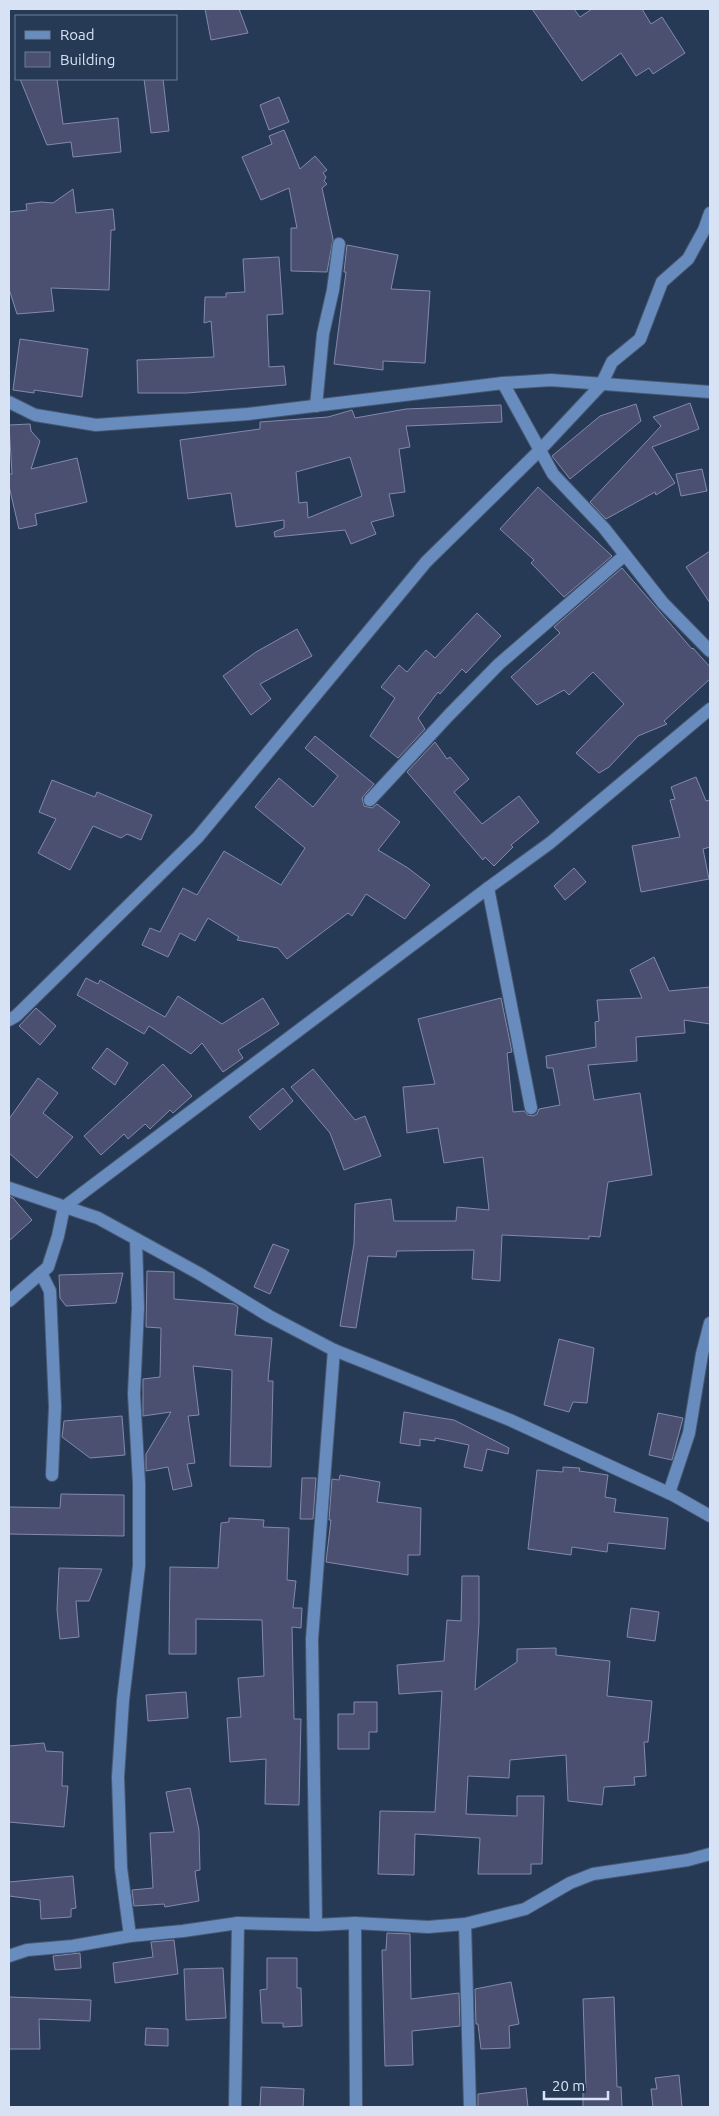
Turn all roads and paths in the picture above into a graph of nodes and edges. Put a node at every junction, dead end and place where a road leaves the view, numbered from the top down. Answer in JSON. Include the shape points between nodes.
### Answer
{"nodes":[{"id":1,"x":710,"y":213,"type":"edge"},
{"id":2,"x":339,"y":244,"type":"dead end"},
{"id":3,"x":503,"y":383,"type":"junction"},
{"id":4,"x":601,"y":385,"type":"junction"},
{"id":5,"x":710,"y":392,"type":"edge"},
{"id":6,"x":9,"y":402,"type":"edge"},
{"id":7,"x":316,"y":406,"type":"junction"},
{"id":8,"x":540,"y":450,"type":"junction"},
{"id":9,"x":625,"y":556,"type":"junction"},
{"id":10,"x":710,"y":651,"type":"edge"},
{"id":11,"x":710,"y":708,"type":"edge"},
{"id":12,"x":370,"y":800,"type":"dead end"},
{"id":13,"x":488,"y":888,"type":"junction"},
{"id":14,"x":9,"y":1020,"type":"edge"},
{"id":15,"x":531,"y":1108,"type":"dead end"},
{"id":16,"x":9,"y":1188,"type":"edge"},
{"id":17,"x":64,"y":1207,"type":"junction"},
{"id":18,"x":136,"y":1239,"type":"junction"},
{"id":19,"x":42,"y":1273,"type":"junction"},
{"id":20,"x":9,"y":1300,"type":"edge"},
{"id":21,"x":710,"y":1323,"type":"edge"},
{"id":22,"x":334,"y":1350,"type":"junction"},
{"id":23,"x":52,"y":1475,"type":"dead end"},
{"id":24,"x":669,"y":1493,"type":"junction"},
{"id":25,"x":710,"y":1516,"type":"edge"},
{"id":26,"x":710,"y":1854,"type":"edge"},
{"id":27,"x":238,"y":1922,"type":"junction"},
{"id":28,"x":355,"y":1923,"type":"junction"},
{"id":29,"x":465,"y":1924,"type":"junction"},
{"id":30,"x":316,"y":1925,"type":"junction"},
{"id":31,"x":130,"y":1936,"type":"junction"},
{"id":32,"x":9,"y":1956,"type":"edge"},
{"id":33,"x":235,"y":2107,"type":"edge"},
{"id":34,"x":356,"y":2107,"type":"edge"},
{"id":35,"x":470,"y":2107,"type":"edge"}],
"edges":[{"from":1,"to":4,"type":"street","via":[[688,259],[662,282],[640,338],[612,362]]},
{"from":2,"to":7,"type":"street","via":[[334,290],[323,334]]},
{"from":3,"to":4,"type":"street","via":[[551,380]]},
{"from":3,"to":7,"type":"street"},
{"from":3,"to":8,"type":"street"},
{"from":4,"to":5,"type":"street"},
{"from":4,"to":8,"type":"street"},
{"from":6,"to":7,"type":"street","via":[[35,414],[96,425]]},
{"from":8,"to":9,"type":"street","via":[[553,474],[604,528]]},
{"from":8,"to":14,"type":"street","via":[[426,562],[198,837]]},
{"from":9,"to":10,"type":"street","via":[[662,603]]},
{"from":9,"to":12,"type":"street","via":[[499,664]]},
{"from":11,"to":13,"type":"street","via":[[550,843]]},
{"from":13,"to":15,"type":"street"},
{"from":13,"to":17,"type":"street"},
{"from":16,"to":17,"type":"street"},
{"from":17,"to":18,"type":"street","via":[[98,1218]]},
{"from":17,"to":19,"type":"street","via":[[48,1267]]},
{"from":18,"to":22,"type":"street"},
{"from":18,"to":31,"type":"street","via":[[138,1308],[134,1394],[140,1483],[139,1566],[118,1777],[121,1868]]},
{"from":19,"to":20,"type":"street"},
{"from":19,"to":23,"type":"street","via":[[50,1291],[55,1407]]},
{"from":21,"to":24,"type":"street","via":[[689,1433]]},
{"from":22,"to":24,"type":"street","via":[[510,1420]]},
{"from":22,"to":30,"type":"street","via":[[312,1639]]},
{"from":24,"to":25,"type":"street"},
{"from":26,"to":29,"type":"street","via":[[593,1874],[570,1883],[525,1909]]},
{"from":27,"to":30,"type":"street"},
{"from":27,"to":31,"type":"street"},
{"from":27,"to":33,"type":"street"},
{"from":28,"to":29,"type":"street","via":[[428,1927]]},
{"from":28,"to":30,"type":"street"},
{"from":28,"to":34,"type":"street"},
{"from":29,"to":35,"type":"street"},
{"from":31,"to":32,"type":"street","via":[[27,1950]]}]}
